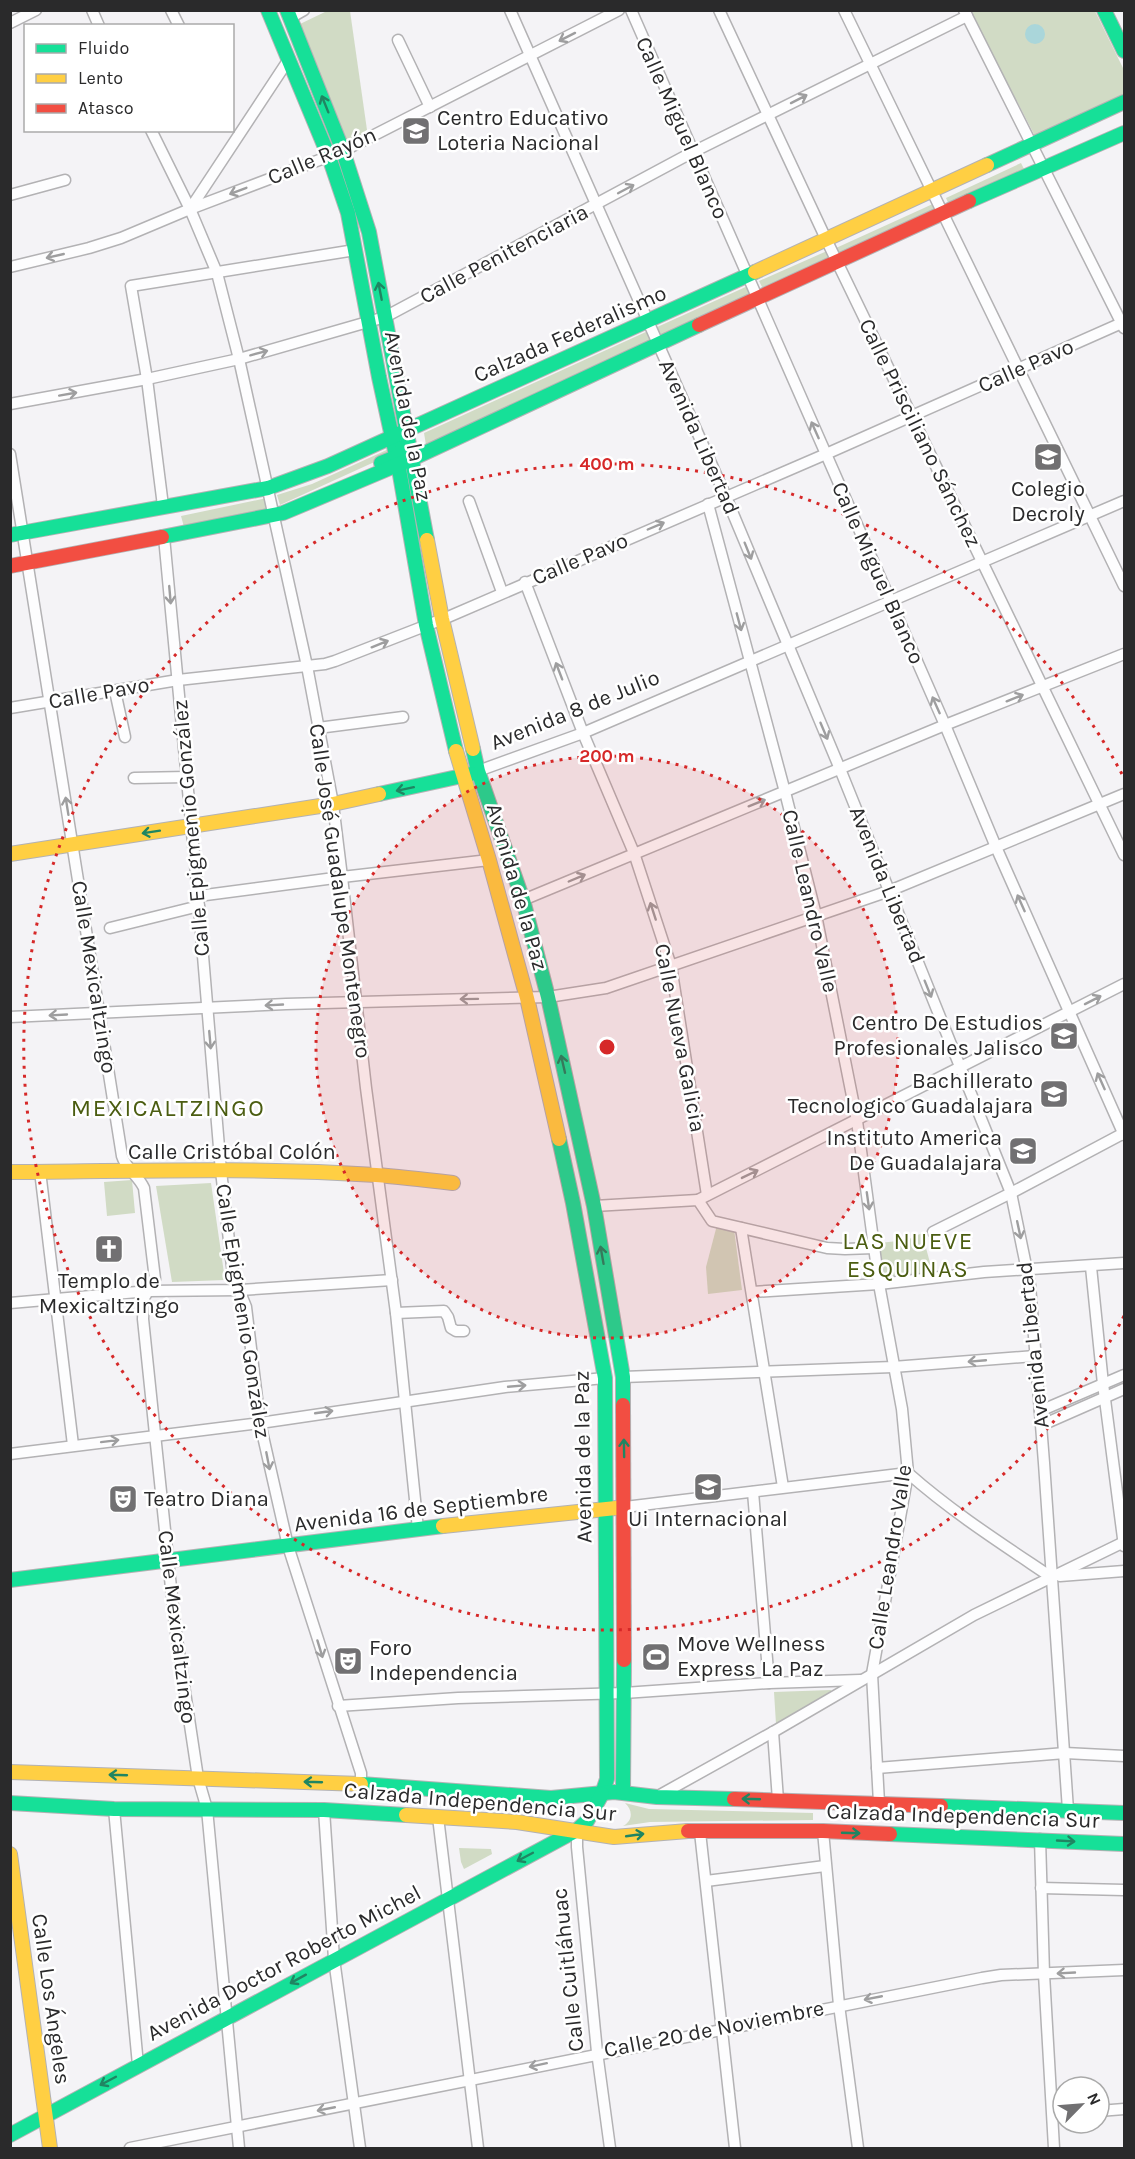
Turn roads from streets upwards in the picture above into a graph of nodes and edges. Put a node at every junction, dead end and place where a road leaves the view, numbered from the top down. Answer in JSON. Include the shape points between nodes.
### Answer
{"nodes":[{"id":1,"x":36,"y":10,"type":"edge"},
{"id":2,"x":92,"y":10,"type":"edge"},
{"id":3,"x":171,"y":10,"type":"edge"},
{"id":4,"x":268,"y":10,"type":"edge"},
{"id":5,"x":304,"y":10,"type":"edge"},
{"id":6,"x":510,"y":10,"type":"edge"},
{"id":7,"x":619,"y":10,"type":"edge"},
{"id":8,"x":631,"y":10,"type":"edge"},
{"id":9,"x":719,"y":10,"type":"edge"},
{"id":10,"x":844,"y":10,"type":"edge"},
{"id":11,"x":1104,"y":10,"type":"edge"},
{"id":12,"x":966,"y":13,"type":"edge"},
{"id":13,"x":288,"y":14,"type":"edge"},
{"id":14,"x":10,"y":23,"type":"edge"},
{"id":15,"x":98,"y":24,"type":"edge"},
{"id":16,"x":178,"y":24,"type":"edge"},
{"id":17,"x":398,"y":40,"type":"dead end"},
{"id":18,"x":1125,"y":51,"type":"edge"},
{"id":19,"x":530,"y":55,"type":"junction"},
{"id":20,"x":289,"y":60,"type":"junction"},
{"id":21,"x":871,"y":62,"type":"junction"},
{"id":22,"x":1125,"y":102,"type":"edge"},
{"id":23,"x":430,"y":107,"type":"junction"},
{"id":24,"x":768,"y":115,"type":"junction"},
{"id":25,"x":152,"y":132,"type":"edge"},
{"id":26,"x":1125,"y":133,"type":"edge"},
{"id":27,"x":1032,"y":144,"type":"junction"},
{"id":28,"x":343,"y":151,"type":"junction"},
{"id":29,"x":693,"y":152,"type":"junction"},
{"id":30,"x":329,"y":157,"type":"junction"},
{"id":31,"x":1043,"y":168,"type":"junction"},
{"id":32,"x":65,"y":180,"type":"dead end"},
{"id":33,"x":932,"y":189,"type":"junction"},
{"id":34,"x":10,"y":195,"type":"edge"},
{"id":35,"x":596,"y":205,"type":"junction"},
{"id":36,"x":190,"y":209,"type":"junction"},
{"id":37,"x":943,"y":212,"type":"junction"},
{"id":38,"x":826,"y":239,"type":"junction"},
{"id":39,"x":355,"y":250,"type":"junction"},
{"id":40,"x":837,"y":262,"type":"junction"},
{"id":41,"x":10,"y":267,"type":"edge"},
{"id":42,"x":217,"y":273,"type":"junction"},
{"id":43,"x":747,"y":275,"type":"junction"},
{"id":44,"x":757,"y":298,"type":"junction"},
{"id":45,"x":385,"y":317,"type":"junction"},
{"id":46,"x":648,"y":321,"type":"junction"},
{"id":47,"x":368,"y":323,"type":"junction"},
{"id":48,"x":1124,"y":324,"type":"edge"},
{"id":49,"x":658,"y":345,"type":"junction"},
{"id":50,"x":239,"y":359,"type":"junction"},
{"id":51,"x":1019,"y":369,"type":"junction"},
{"id":52,"x":147,"y":379,"type":"junction"},
{"id":53,"x":10,"y":404,"type":"edge"},
{"id":54,"x":912,"y":417,"type":"junction"},
{"id":55,"x":392,"y":437,"type":"junction"},
{"id":56,"x":407,"y":437,"type":"junction"},
{"id":57,"x":10,"y":454,"type":"edge"},
{"id":58,"x":826,"y":454,"type":"junction"},
{"id":59,"x":411,"y":459,"type":"junction"},
{"id":60,"x":397,"y":461,"type":"junction"},
{"id":61,"x":268,"y":488,"type":"junction"},
{"id":62,"x":726,"y":496,"type":"junction"},
{"id":63,"x":469,"y":501,"type":"dead end"},
{"id":64,"x":1125,"y":501,"type":"edge"},
{"id":65,"x":708,"y":504,"type":"junction"},
{"id":66,"x":163,"y":506,"type":"junction"},
{"id":67,"x":278,"y":515,"type":"junction"},
{"id":68,"x":1090,"y":515,"type":"junction"},
{"id":69,"x":17,"y":534,"type":"edge"},
{"id":70,"x":164,"y":537,"type":"junction"},
{"id":71,"x":29,"y":562,"type":"junction"},
{"id":72,"x":982,"y":562,"type":"junction"},
{"id":73,"x":10,"y":566,"type":"edge"},
{"id":74,"x":525,"y":582,"type":"junction"},
{"id":75,"x":1125,"y":586,"type":"edge"},
{"id":76,"x":502,"y":592,"type":"junction"},
{"id":77,"x":891,"y":602,"type":"junction"},
{"id":78,"x":442,"y":619,"type":"junction"},
{"id":79,"x":426,"y":625,"type":"junction"},
{"id":80,"x":787,"y":645,"type":"junction"},
{"id":81,"x":1125,"y":654,"type":"edge"},
{"id":82,"x":749,"y":660,"type":"junction"},
{"id":83,"x":307,"y":666,"type":"junction"},
{"id":84,"x":178,"y":680,"type":"junction"},
{"id":85,"x":1043,"y":687,"type":"junction"},
{"id":86,"x":115,"y":691,"type":"junction"},
{"id":87,"x":51,"y":702,"type":"junction"},
{"id":88,"x":10,"y":708,"type":"edge"},
{"id":89,"x":403,"y":717,"type":"dead end"},
{"id":90,"x":945,"y":726,"type":"junction"},
{"id":91,"x":318,"y":728,"type":"junction"},
{"id":92,"x":583,"y":733,"type":"junction"},
{"id":93,"x":125,"y":737,"type":"dead end"},
{"id":94,"x":840,"y":769,"type":"junction"},
{"id":95,"x":478,"y":771,"type":"junction"},
{"id":96,"x":187,"y":777,"type":"junction"},
{"id":97,"x":463,"y":777,"type":"junction"},
{"id":98,"x":134,"y":778,"type":"dead end"},
{"id":99,"x":785,"y":792,"type":"junction"},
{"id":100,"x":1125,"y":794,"type":"edge"},
{"id":101,"x":333,"y":804,"type":"junction"},
{"id":102,"x":1100,"y":804,"type":"junction"},
{"id":103,"x":192,"y":826,"type":"junction"},
{"id":104,"x":73,"y":845,"type":"junction"},
{"id":105,"x":996,"y":847,"type":"junction"},
{"id":106,"x":634,"y":853,"type":"junction"},
{"id":107,"x":10,"y":854,"type":"edge"},
{"id":108,"x":1125,"y":855,"type":"edge"},
{"id":109,"x":489,"y":860,"type":"junction"},
{"id":110,"x":342,"y":877,"type":"junction"},
{"id":111,"x":889,"y":891,"type":"junction"},
{"id":112,"x":523,"y":900,"type":"junction"},
{"id":113,"x":199,"y":901,"type":"junction"},
{"id":114,"x":816,"y":915,"type":"junction"},
{"id":115,"x":110,"y":928,"type":"dead end"},
{"id":116,"x":671,"y":966,"type":"junction"},
{"id":117,"x":1125,"y":984,"type":"edge"},
{"id":118,"x":527,"y":998,"type":"junction"},
{"id":119,"x":548,"y":998,"type":"junction"},
{"id":120,"x":357,"y":1002,"type":"junction"},
{"id":121,"x":207,"y":1008,"type":"junction"},
{"id":122,"x":1071,"y":1011,"type":"junction"},
{"id":123,"x":99,"y":1013,"type":"junction"},
{"id":124,"x":10,"y":1017,"type":"edge"},
{"id":125,"x":960,"y":1067,"type":"junction"},
{"id":126,"x":856,"y":1121,"type":"junction"},
{"id":127,"x":1124,"y":1134,"type":"edge"},
{"id":128,"x":220,"y":1171,"type":"junction"},
{"id":129,"x":10,"y":1172,"type":"edge"},
{"id":130,"x":40,"y":1172,"type":"junction"},
{"id":131,"x":132,"y":1172,"type":"junction"},
{"id":132,"x":377,"y":1175,"type":"junction"},
{"id":133,"x":453,"y":1183,"type":"dead end"},
{"id":134,"x":1011,"y":1193,"type":"junction"},
{"id":135,"x":703,"y":1197,"type":"junction"},
{"id":136,"x":573,"y":1203,"type":"junction"},
{"id":137,"x":594,"y":1206,"type":"junction"},
{"id":138,"x":741,"y":1228,"type":"junction"},
{"id":139,"x":933,"y":1232,"type":"dead end"},
{"id":140,"x":874,"y":1248,"type":"junction"},
{"id":141,"x":1125,"y":1263,"type":"edge"},
{"id":142,"x":1091,"y":1267,"type":"junction"},
{"id":143,"x":1028,"y":1270,"type":"junction"},
{"id":144,"x":392,"y":1280,"type":"junction"},
{"id":145,"x":879,"y":1284,"type":"junction"},
{"id":146,"x":240,"y":1290,"type":"junction"},
{"id":147,"x":149,"y":1291,"type":"junction"},
{"id":148,"x":752,"y":1292,"type":"junction"},
{"id":149,"x":55,"y":1299,"type":"junction"},
{"id":150,"x":10,"y":1303,"type":"edge"},
{"id":151,"x":396,"y":1313,"type":"junction"},
{"id":152,"x":464,"y":1331,"type":"dead end"},
{"id":153,"x":1035,"y":1356,"type":"junction"},
{"id":154,"x":893,"y":1367,"type":"junction"},
{"id":155,"x":765,"y":1371,"type":"junction"},
{"id":156,"x":1125,"y":1375,"type":"edge"},
{"id":157,"x":622,"y":1377,"type":"junction"},
{"id":158,"x":605,"y":1378,"type":"junction"},
{"id":159,"x":1103,"y":1384,"type":"junction"},
{"id":160,"x":1125,"y":1389,"type":"edge"},
{"id":161,"x":1104,"y":1398,"type":"junction"},
{"id":162,"x":406,"y":1402,"type":"junction"},
{"id":163,"x":1040,"y":1411,"type":"junction"},
{"id":164,"x":260,"y":1423,"type":"junction"},
{"id":165,"x":1042,"y":1425,"type":"junction"},
{"id":166,"x":155,"y":1435,"type":"junction"},
{"id":167,"x":73,"y":1445,"type":"junction"},
{"id":168,"x":10,"y":1454,"type":"edge"},
{"id":169,"x":908,"y":1473,"type":"junction"},
{"id":170,"x":783,"y":1487,"type":"junction"},
{"id":171,"x":753,"y":1492,"type":"junction"},
{"id":172,"x":625,"y":1507,"type":"junction"},
{"id":173,"x":606,"y":1509,"type":"junction"},
{"id":174,"x":418,"y":1529,"type":"junction"},
{"id":175,"x":1124,"y":1544,"type":"edge"},
{"id":176,"x":288,"y":1546,"type":"junction"},
{"id":177,"x":167,"y":1560,"type":"junction"},
{"id":178,"x":1125,"y":1571,"type":"edge"},
{"id":179,"x":1051,"y":1577,"type":"junction"},
{"id":180,"x":10,"y":1580,"type":"edge"},
{"id":181,"x":868,"y":1677,"type":"junction"},
{"id":182,"x":769,"y":1683,"type":"junction"},
{"id":183,"x":607,"y":1693,"type":"junction"},
{"id":184,"x":624,"y":1693,"type":"junction"},
{"id":185,"x":338,"y":1706,"type":"junction"},
{"id":186,"x":773,"y":1732,"type":"junction"},
{"id":187,"x":1065,"y":1753,"type":"junction"},
{"id":188,"x":1125,"y":1756,"type":"edge"},
{"id":189,"x":877,"y":1768,"type":"junction"},
{"id":190,"x":10,"y":1772,"type":"edge"},
{"id":191,"x":198,"y":1778,"type":"junction"},
{"id":192,"x":358,"y":1784,"type":"junction"},
{"id":193,"x":623,"y":1792,"type":"junction"},
{"id":194,"x":602,"y":1794,"type":"junction"},
{"id":195,"x":657,"y":1797,"type":"junction"},
{"id":196,"x":778,"y":1800,"type":"junction"},
{"id":197,"x":10,"y":1803,"type":"edge"},
{"id":198,"x":879,"y":1803,"type":"junction"},
{"id":199,"x":114,"y":1809,"type":"junction"},
{"id":200,"x":207,"y":1809,"type":"junction"},
{"id":201,"x":324,"y":1810,"type":"junction"},
{"id":202,"x":1068,"y":1810,"type":"junction"},
{"id":203,"x":1125,"y":1813,"type":"edge"},
{"id":204,"x":438,"y":1817,"type":"junction"},
{"id":205,"x":577,"y":1830,"type":"junction"},
{"id":206,"x":823,"y":1831,"type":"junction"},
{"id":207,"x":700,"y":1832,"type":"junction"},
{"id":208,"x":1040,"y":1839,"type":"junction"},
{"id":209,"x":1125,"y":1844,"type":"edge"},
{"id":210,"x":10,"y":1854,"type":"edge"},
{"id":211,"x":825,"y":1866,"type":"junction"},
{"id":212,"x":706,"y":1881,"type":"junction"},
{"id":213,"x":1041,"y":1888,"type":"junction"},
{"id":214,"x":1125,"y":1890,"type":"edge"},
{"id":215,"x":448,"y":1899,"type":"junction"},
{"id":216,"x":334,"y":1959,"type":"junction"},
{"id":217,"x":1125,"y":1970,"type":"edge"},
{"id":218,"x":1044,"y":1974,"type":"junction"},
{"id":219,"x":839,"y":2005,"type":"junction"},
{"id":220,"x":228,"y":2017,"type":"junction"},
{"id":221,"x":723,"y":2029,"type":"junction"},
{"id":222,"x":597,"y":2052,"type":"junction"},
{"id":223,"x":138,"y":2065,"type":"junction"},
{"id":224,"x":1054,"y":2075,"type":"edge"},
{"id":225,"x":470,"y":2079,"type":"junction"},
{"id":226,"x":355,"y":2103,"type":"junction"},
{"id":227,"x":46,"y":2115,"type":"junction"},
{"id":228,"x":237,"y":2126,"type":"junction"},
{"id":229,"x":10,"y":2135,"type":"edge"},
{"id":230,"x":50,"y":2148,"type":"edge"},
{"id":231,"x":130,"y":2148,"type":"edge"},
{"id":232,"x":239,"y":2148,"type":"edge"},
{"id":233,"x":360,"y":2148,"type":"edge"},
{"id":234,"x":478,"y":2148,"type":"edge"},
{"id":235,"x":610,"y":2148,"type":"edge"},
{"id":236,"x":735,"y":2148,"type":"edge"},
{"id":237,"x":858,"y":2148,"type":"edge"}],
"edges":[{"from":1,"to":14,"type":"street"},
{"from":2,"to":15,"type":"street"},
{"from":3,"to":16,"type":"street"},
{"from":4,"to":20,"type":"street","name":"Avenida de la Paz"},
{"from":5,"to":13,"type":"street"},
{"from":6,"to":19,"type":"street","name":"Avenida Libertad"},
{"from":7,"to":19,"type":"street","name":"Calle Rayón","one_way":true},
{"from":8,"to":29,"type":"street","name":"Calle Miguel Blanco"},
{"from":9,"to":24,"type":"street","name":"Calle Prisciliano Sánchez"},
{"from":10,"to":21,"type":"street"},
{"from":11,"to":18,"type":"street"},
{"from":12,"to":21,"type":"street","name":"Calle Penitenciaria"},
{"from":12,"to":27,"type":"street"},
{"from":28,"to":13,"type":"street","name":"Avenida de la Paz","one_way":true},
{"from":17,"to":23,"type":"street"},
{"from":19,"to":23,"type":"street","name":"Calle Rayón"},
{"from":19,"to":35,"type":"street","name":"Avenida Libertad"},
{"from":20,"to":30,"type":"street","name":"Avenida de la Paz"},
{"from":20,"to":36,"type":"street"},
{"from":24,"to":21,"type":"street","name":"Calle Penitenciaria","one_way":true},
{"from":21,"to":33,"type":"street"},
{"from":22,"to":27,"type":"street","name":"Calzada Federalismo"},
{"from":23,"to":28,"type":"street","name":"Calle Rayón"},
{"from":24,"to":29,"type":"street","name":"Calle Penitenciaria"},
{"from":24,"to":38,"type":"street","name":"Calle Prisciliano Sánchez"},
{"from":25,"to":36,"type":"street","name":"Calle José Guadalupe Montenegro"},
{"from":26,"to":31,"type":"street","name":"Calzada Federalismo"},
{"from":27,"to":31,"type":"street"},
{"from":27,"to":33,"type":"street","name":"Calzada Federalismo"},
{"from":28,"to":30,"type":"street","name":"Calle Rayón"},
{"from":45,"to":28,"type":"street","name":"Avenida de la Paz","one_way":true,"via":[[369,232]]},
{"from":35,"to":29,"type":"street","name":"Calle Penitenciaria","one_way":true},
{"from":29,"to":43,"type":"street","name":"Calle Miguel Blanco"},
{"from":30,"to":36,"type":"street","name":"Calle Rayón","one_way":true},
{"from":30,"to":39,"type":"street","name":"Avenida de la Paz","via":[[348,213]]},
{"from":31,"to":37,"type":"street","name":"Calzada Federalismo"},
{"from":31,"to":48,"type":"street"},
{"from":32,"to":34,"type":"street"},
{"from":33,"to":37,"type":"street"},
{"from":33,"to":38,"type":"street","name":"Calzada Federalismo"},
{"from":35,"to":45,"type":"street","name":"Calle Penitenciaria"},
{"from":35,"to":46,"type":"street","name":"Avenida Libertad"},
{"from":36,"to":41,"type":"street","name":"Calle Rayón","one_way":true,"via":[[121,238]]},
{"from":36,"to":42,"type":"street","name":"Calle José Guadalupe Montenegro"},
{"from":37,"to":40,"type":"street","name":"Calzada Federalismo"},
{"from":37,"to":51,"type":"street"},
{"from":38,"to":40,"type":"street","name":"Calle Prisciliano Sánchez"},
{"from":38,"to":43,"type":"street","name":"Calzada Federalismo"},
{"from":39,"to":42,"type":"street"},
{"from":39,"to":47,"type":"street","name":"Avenida de la Paz"},
{"from":40,"to":44,"type":"street","name":"Calzada Federalismo"},
{"from":40,"to":54,"type":"street","name":"Calle Prisciliano Sánchez"},
{"from":42,"to":50,"type":"street","name":"Calle José Guadalupe Montenegro"},
{"from":42,"to":52,"type":"street","via":[[131,286]]},
{"from":43,"to":44,"type":"street","name":"Calle Miguel Blanco"},
{"from":43,"to":46,"type":"street","name":"Calzada Federalismo"},
{"from":44,"to":49,"type":"street","name":"Calzada Federalismo"},
{"from":58,"to":44,"type":"street","name":"Calle Miguel Blanco","one_way":true},
{"from":45,"to":47,"type":"street","name":"Calle Penitenciaria"},
{"from":45,"to":56,"type":"street","name":"Avenida de la Paz"},
{"from":46,"to":49,"type":"street","name":"Avenida Libertad"},
{"from":46,"to":56,"type":"street","name":"Calzada Federalismo"},
{"from":50,"to":47,"type":"street","name":"Calle Penitenciaria","one_way":true},
{"from":47,"to":55,"type":"street","name":"Avenida de la Paz"},
{"from":48,"to":51,"type":"street","name":"Calle Pavo"},
{"from":49,"to":59,"type":"street","name":"Calzada Federalismo"},
{"from":49,"to":62,"type":"street","name":"Avenida Libertad"},
{"from":50,"to":52,"type":"street","name":"Calle Penitenciaria"},
{"from":50,"to":61,"type":"street","name":"Calle José Guadalupe Montenegro"},
{"from":51,"to":54,"type":"street","name":"Calle Pavo"},
{"from":51,"to":68,"type":"street"},
{"from":53,"to":52,"type":"street","name":"Calle Penitenciaria","one_way":true},
{"from":52,"to":66,"type":"street"},
{"from":54,"to":58,"type":"street","name":"Calle Pavo"},
{"from":54,"to":72,"type":"street","name":"Calle Prisciliano Sánchez"},
{"from":55,"to":56,"type":"street","name":"Calzada Federalismo"},
{"from":55,"to":60,"type":"street","name":"Avenida de la Paz"},
{"from":55,"to":61,"type":"street","name":"Calzada Federalismo"},
{"from":56,"to":59,"type":"street","name":"Avenida de la Paz"},
{"from":56,"to":60,"type":"street"},
{"from":57,"to":69,"type":"street","name":"Calle Mexicaltzingo"},
{"from":58,"to":62,"type":"street","name":"Calle Pavo"},
{"from":58,"to":77,"type":"street","name":"Calle Miguel Blanco"},
{"from":59,"to":60,"type":"street","name":"Calzada Federalismo"},
{"from":59,"to":78,"type":"street","name":"Avenida de la Paz"},
{"from":60,"to":67,"type":"street","name":"Calzada Federalismo"},
{"from":60,"to":79,"type":"street","name":"Avenida de la Paz"},
{"from":61,"to":66,"type":"street","name":"Calzada Federalismo"},
{"from":61,"to":67,"type":"street","name":"Calle José Guadalupe Montenegro"},
{"from":62,"to":65,"type":"street","name":"Calle Pavo"},
{"from":62,"to":80,"type":"street","name":"Avenida Libertad","one_way":true},
{"from":63,"to":76,"type":"street"},
{"from":64,"to":68,"type":"street","name":"Avenida 8 de Julio"},
{"from":74,"to":65,"type":"street","name":"Calle Pavo","one_way":true},
{"from":65,"to":82,"type":"street","name":"Calle Leandro Valle","one_way":true},
{"from":66,"to":69,"type":"street","name":"Calzada Federalismo"},
{"from":67,"to":70,"type":"street","name":"Calzada Federalismo"},
{"from":67,"to":83,"type":"street","name":"Calle José Guadalupe Montenegro"},
{"from":68,"to":72,"type":"street","name":"Avenida 8 de Julio"},
{"from":68,"to":75,"type":"street"},
{"from":69,"to":71,"type":"street","name":"Calle Mexicaltzingo"},
{"from":70,"to":71,"type":"street","name":"Calzada Federalismo"},
{"from":70,"to":84,"type":"street","name":"Calle Epigmenio González","one_way":true},
{"from":71,"to":73,"type":"street","name":"Calzada Federalismo"},
{"from":71,"to":87,"type":"street","name":"Calle Mexicaltzingo"},
{"from":72,"to":77,"type":"street","name":"Avenida 8 de Julio"},
{"from":72,"to":85,"type":"street","name":"Calle Prisciliano Sánchez"},
{"from":74,"to":76,"type":"street","name":"Calle Pavo"},
{"from":92,"to":74,"type":"street","name":"Calle Nueva Galicia","one_way":true},
{"from":76,"to":78,"type":"street","name":"Calle Pavo"},
{"from":77,"to":80,"type":"street","name":"Avenida 8 de Julio"},
{"from":90,"to":77,"type":"street","name":"Calle Miguel Blanco","one_way":true},
{"from":78,"to":79,"type":"street","name":"Calle Pavo"},
{"from":78,"to":95,"type":"street","name":"Avenida de la Paz"},
{"from":83,"to":79,"type":"street","name":"Calle Pavo","one_way":true,"via":[[335,661]]},
{"from":79,"to":97,"type":"street","name":"Avenida de la Paz"},
{"from":80,"to":82,"type":"street","name":"Avenida 8 de Julio"},
{"from":80,"to":94,"type":"street","name":"Avenida Libertad","one_way":true},
{"from":81,"to":85,"type":"street"},
{"from":82,"to":92,"type":"street","name":"Avenida 8 de Julio"},
{"from":82,"to":99,"type":"street","name":"Calle Leandro Valle"},
{"from":83,"to":84,"type":"street","name":"Calle Pavo"},
{"from":83,"to":91,"type":"street","name":"Calle José Guadalupe Montenegro"},
{"from":84,"to":86,"type":"street","name":"Calle Pavo"},
{"from":84,"to":96,"type":"street","name":"Calle Epigmenio González"},
{"from":90,"to":85,"type":"street","one_way":true},
{"from":85,"to":102,"type":"street","name":"Calle Prisciliano Sánchez"},
{"from":86,"to":87,"type":"street","name":"Calle Pavo"},
{"from":86,"to":93,"type":"street"},
{"from":87,"to":88,"type":"street","name":"Calle Pavo"},
{"from":104,"to":87,"type":"street","name":"Calle Mexicaltzingo","one_way":true},
{"from":89,"to":91,"type":"street"},
{"from":90,"to":94,"type":"street"},
{"from":90,"to":105,"type":"street","name":"Calle Miguel Blanco"},
{"from":91,"to":101,"type":"street","name":"Calle José Guadalupe Montenegro"},
{"from":92,"to":95,"type":"street","name":"Avenida 8 de Julio"},
{"from":92,"to":106,"type":"street","name":"Calle Nueva Galicia"},
{"from":94,"to":99,"type":"street"},
{"from":94,"to":111,"type":"street","name":"Avenida Libertad"},
{"from":95,"to":97,"type":"street","name":"Avenida 8 de Julio"},
{"from":95,"to":112,"type":"street","name":"Avenida de la Paz"},
{"from":96,"to":98,"type":"street"},
{"from":96,"to":103,"type":"street","name":"Calle Epigmenio González"},
{"from":97,"to":101,"type":"street","name":"Avenida 8 de Julio","one_way":true},
{"from":97,"to":109,"type":"street","name":"Avenida de la Paz"},
{"from":106,"to":99,"type":"street","one_way":true},
{"from":99,"to":114,"type":"street","name":"Calle Leandro Valle"},
{"from":100,"to":102,"type":"street"},
{"from":101,"to":103,"type":"street","name":"Avenida 8 de Julio"},
{"from":101,"to":110,"type":"street","name":"Calle José Guadalupe Montenegro"},
{"from":102,"to":105,"type":"street"},
{"from":102,"to":108,"type":"street","name":"Calle Prisciliano Sánchez"},
{"from":103,"to":104,"type":"street","name":"Avenida 8 de Julio","one_way":true},
{"from":103,"to":113,"type":"street","name":"Calle Epigmenio González"},
{"from":104,"to":107,"type":"street","name":"Avenida 8 de Julio"},
{"from":104,"to":123,"type":"street","name":"Calle Mexicaltzingo"},
{"from":105,"to":111,"type":"street"},
{"from":122,"to":105,"type":"street","name":"Calle Miguel Blanco","one_way":true},
{"from":112,"to":106,"type":"street","one_way":true},
{"from":116,"to":106,"type":"street","name":"Calle Nueva Galicia","one_way":true},
{"from":109,"to":110,"type":"street"},
{"from":109,"to":118,"type":"street","name":"Avenida de la Paz"},
{"from":110,"to":113,"type":"street"},
{"from":110,"to":120,"type":"street","name":"Calle José Guadalupe Montenegro"},
{"from":111,"to":114,"type":"street"},
{"from":111,"to":125,"type":"street","name":"Avenida Libertad","one_way":true},
{"from":112,"to":119,"type":"street","name":"Avenida de la Paz"},
{"from":113,"to":115,"type":"street"},
{"from":113,"to":121,"type":"street","name":"Calle Epigmenio González"},
{"from":114,"to":116,"type":"street"},
{"from":114,"to":126,"type":"street","name":"Calle Leandro Valle"},
{"from":116,"to":119,"type":"street","via":[[606,988]]},
{"from":116,"to":135,"type":"street","name":"Calle Nueva Galicia"},
{"from":122,"to":117,"type":"street","one_way":true},
{"from":118,"to":119,"type":"street"},
{"from":118,"to":120,"type":"street","one_way":true},
{"from":118,"to":136,"type":"street","name":"Avenida de la Paz"},
{"from":137,"to":119,"type":"street","name":"Avenida de la Paz","one_way":true},
{"from":120,"to":121,"type":"street","one_way":true},
{"from":120,"to":132,"type":"street","name":"Calle José Guadalupe Montenegro"},
{"from":121,"to":123,"type":"street"},
{"from":121,"to":128,"type":"street","name":"Calle Epigmenio González","one_way":true},
{"from":122,"to":125,"type":"street"},
{"from":127,"to":122,"type":"street","name":"Calle Miguel Blanco","one_way":true},
{"from":123,"to":124,"type":"street","one_way":true},
{"from":123,"to":131,"type":"street","name":"Calle Mexicaltzingo","via":[[122,1156]]},
{"from":125,"to":126,"type":"street"},
{"from":125,"to":134,"type":"street","name":"Avenida Libertad"},
{"from":135,"to":126,"type":"street","one_way":true},
{"from":126,"to":140,"type":"street","name":"Calle Leandro Valle","one_way":true},
{"from":127,"to":134,"type":"street"},
{"from":128,"to":131,"type":"street","name":"Calle Cristóbal Colón"},
{"from":128,"to":132,"type":"street","name":"Calle Cristóbal Colón"},
{"from":128,"to":146,"type":"street","name":"Calle Epigmenio González","via":[[233,1275]]},
{"from":129,"to":130,"type":"street","name":"Calle Cristóbal Colón"},
{"from":130,"to":131,"type":"street","name":"Calle Cristóbal Colón"},
{"from":130,"to":149,"type":"street"},
{"from":131,"to":147,"type":"street","name":"Calle Mexicaltzingo","via":[[144,1188],[155,1279]]},
{"from":132,"to":133,"type":"street","name":"Calle Cristóbal Colón"},
{"from":132,"to":144,"type":"street","name":"Calle José Guadalupe Montenegro"},
{"from":134,"to":139,"type":"street"},
{"from":134,"to":143,"type":"street","name":"Avenida Libertad","one_way":true},
{"from":135,"to":137,"type":"street"},
{"from":135,"to":138,"type":"street","via":[[712,1221]]},
{"from":136,"to":137,"type":"street"},
{"from":136,"to":158,"type":"street","name":"Avenida de la Paz"},
{"from":157,"to":137,"type":"street","name":"Avenida de la Paz","one_way":true},
{"from":138,"to":140,"type":"street","via":[[827,1248]]},
{"from":138,"to":148,"type":"street"},
{"from":140,"to":145,"type":"street","name":"Calle Leandro Valle"},
{"from":141,"to":142,"type":"street"},
{"from":142,"to":143,"type":"street"},
{"from":142,"to":159,"type":"street"},
{"from":143,"to":145,"type":"street"},
{"from":143,"to":153,"type":"street","name":"Avenida Libertad"},
{"from":144,"to":146,"type":"street"},
{"from":144,"to":151,"type":"street","name":"Calle José Guadalupe Montenegro"},
{"from":145,"to":148,"type":"street"},
{"from":145,"to":154,"type":"street","name":"Calle Leandro Valle"},
{"from":146,"to":147,"type":"street"},
{"from":146,"to":164,"type":"street","name":"Calle Epigmenio González","via":[[246,1307]]},
{"from":147,"to":149,"type":"street"},
{"from":147,"to":166,"type":"street","name":"Calle Mexicaltzingo","via":[[144,1298],[143,1319]]},
{"from":148,"to":155,"type":"street"},
{"from":149,"to":150,"type":"street"},
{"from":149,"to":167,"type":"street"},
{"from":151,"to":152,"type":"street","via":[[444,1311],[451,1328]]},
{"from":151,"to":162,"type":"street","name":"Calle José Guadalupe Montenegro"},
{"from":153,"to":154,"type":"street","one_way":true},
{"from":153,"to":163,"type":"street","name":"Avenida Libertad"},
{"from":154,"to":155,"type":"street"},
{"from":154,"to":169,"type":"street","name":"Calle Leandro Valle","via":[[902,1408]]},
{"from":155,"to":157,"type":"street"},
{"from":155,"to":170,"type":"street"},
{"from":156,"to":159,"type":"street"},
{"from":172,"to":157,"type":"street","name":"Avenida de la Paz","one_way":true},
{"from":162,"to":158,"type":"street","one_way":true,"via":[[505,1387]]},
{"from":158,"to":173,"type":"street","name":"Avenida de la Paz"},
{"from":159,"to":161,"type":"street"},
{"from":159,"to":163,"type":"street"},
{"from":160,"to":161,"type":"street"},
{"from":161,"to":165,"type":"street"},
{"from":161,"to":175,"type":"street"},
{"from":164,"to":162,"type":"street","one_way":true},
{"from":162,"to":174,"type":"street","name":"Calle José Guadalupe Montenegro"},
{"from":163,"to":165,"type":"street","name":"Avenida Libertad"},
{"from":164,"to":166,"type":"street"},
{"from":164,"to":176,"type":"street","name":"Calle Epigmenio González","one_way":true},
{"from":165,"to":179,"type":"street","name":"Avenida Libertad"},
{"from":167,"to":166,"type":"street","one_way":true},
{"from":166,"to":177,"type":"street","name":"Calle Mexicaltzingo"},
{"from":167,"to":168,"type":"street"},
{"from":169,"to":170,"type":"street","name":"Avenida 16 de Septiembre"},
{"from":169,"to":179,"type":"street","via":[[980,1530]]},
{"from":169,"to":181,"type":"street","name":"Calle Leandro Valle"},
{"from":170,"to":171,"type":"street","name":"Avenida 16 de Septiembre"},
{"from":171,"to":172,"type":"street","name":"Avenida 16 de Septiembre"},
{"from":171,"to":182,"type":"street"},
{"from":172,"to":173,"type":"street","name":"Avenida 16 de Septiembre"},
{"from":172,"to":184,"type":"street","name":"Avenida de la Paz"},
{"from":173,"to":174,"type":"street","name":"Avenida 16 de Septiembre"},
{"from":173,"to":183,"type":"street","name":"Avenida de la Paz"},
{"from":174,"to":176,"type":"street","name":"Avenida 16 de Septiembre"},
{"from":175,"to":179,"type":"street"},
{"from":176,"to":177,"type":"street","name":"Avenida 16 de Septiembre"},
{"from":176,"to":185,"type":"street","name":"Calle Epigmenio González","one_way":true},
{"from":177,"to":180,"type":"street","name":"Avenida 16 de Septiembre"},
{"from":177,"to":191,"type":"street","name":"Calle Mexicaltzingo"},
{"from":178,"to":179,"type":"street"},
{"from":179,"to":181,"type":"street","via":[[974,1615]]},
{"from":179,"to":187,"type":"street","name":"Avenida Libertad"},
{"from":181,"to":182,"type":"street"},
{"from":181,"to":186,"type":"street"},
{"from":181,"to":189,"type":"street","name":"Calle Leandro Valle"},
{"from":182,"to":184,"type":"street"},
{"from":183,"to":184,"type":"street"},
{"from":183,"to":185,"type":"street"},
{"from":183,"to":194,"type":"street","name":"Avenida de la Paz","via":[[607,1779]]},
{"from":184,"to":193,"type":"street","name":"Avenida de la Paz"},
{"from":185,"to":192,"type":"street","name":"Calle Epigmenio González","via":[[361,1773]]},
{"from":186,"to":195,"type":"street"},
{"from":186,"to":196,"type":"street"},
{"from":187,"to":188,"type":"street"},
{"from":187,"to":189,"type":"street"},
{"from":187,"to":202,"type":"street","name":"Avenida Libertad"},
{"from":189,"to":198,"type":"street","name":"Calle Leandro Valle"},
{"from":191,"to":190,"type":"street","name":"Calzada Independencia Sur","one_way":true},
{"from":192,"to":191,"type":"street","name":"Calzada Independencia Sur","one_way":true},
{"from":191,"to":200,"type":"street","name":"Calle Mexicaltzingo"},
{"from":192,"to":194,"type":"street","name":"Calzada Independencia Sur","via":[[551,1798]]},
{"from":193,"to":194,"type":"street","name":"Calzada Independencia Sur"},
{"from":193,"to":195,"type":"street","name":"Calzada Independencia Sur"},
{"from":194,"to":205,"type":"street","via":[[587,1821]]},
{"from":196,"to":195,"type":"street","name":"Calzada Independencia Sur","one_way":true},
{"from":196,"to":198,"type":"street","name":"Calzada Independencia Sur"},
{"from":197,"to":199,"type":"street","name":"Calzada Independencia Sur"},
{"from":198,"to":202,"type":"street","name":"Calzada Independencia Sur"},
{"from":199,"to":200,"type":"street","name":"Calzada Independencia Sur"},
{"from":199,"to":223,"type":"street"},
{"from":200,"to":201,"type":"street","name":"Calzada Independencia Sur"},
{"from":200,"to":220,"type":"street","name":"Calle Mexicaltzingo"},
{"from":201,"to":204,"type":"street","name":"Calzada Independencia Sur"},
{"from":201,"to":216,"type":"street"},
{"from":202,"to":203,"type":"street","name":"Calzada Independencia Sur"},
{"from":204,"to":205,"type":"street","name":"Calzada Independencia Sur"},
{"from":204,"to":215,"type":"street"},
{"from":205,"to":207,"type":"street","name":"Calzada Independencia Sur","one_way":true,"via":[[614,1837]]},
{"from":205,"to":215,"type":"street","name":"Avenida Doctor Roberto Michel","one_way":true},
{"from":205,"to":222,"type":"street","name":"Calle Cuitláhuac"},
{"from":206,"to":207,"type":"street","name":"Calzada Independencia Sur"},
{"from":206,"to":208,"type":"street","name":"Calzada Independencia Sur","one_way":true},
{"from":206,"to":211,"type":"street"},
{"from":207,"to":212,"type":"street"},
{"from":208,"to":209,"type":"street","name":"Calzada Independencia Sur","one_way":true},
{"from":208,"to":213,"type":"street"},
{"from":210,"to":227,"type":"street","name":"Calle Los Ángeles"},
{"from":211,"to":212,"type":"street"},
{"from":211,"to":219,"type":"street"},
{"from":212,"to":221,"type":"street"},
{"from":213,"to":214,"type":"street"},
{"from":213,"to":218,"type":"street"},
{"from":215,"to":216,"type":"street","name":"Avenida Doctor Roberto Michel"},
{"from":215,"to":225,"type":"street"},
{"from":216,"to":220,"type":"street","name":"Avenida Doctor Roberto Michel","one_way":true},
{"from":216,"to":226,"type":"street"},
{"from":217,"to":218,"type":"street","name":"Calle 20 de Noviembre","one_way":true},
{"from":218,"to":219,"type":"street","name":"Calle 20 de Noviembre","one_way":true,"via":[[982,1978]]},
{"from":218,"to":224,"type":"street"},
{"from":219,"to":221,"type":"street","name":"Calle 20 de Noviembre"},
{"from":219,"to":237,"type":"street"},
{"from":220,"to":223,"type":"street","name":"Avenida Doctor Roberto Michel"},
{"from":220,"to":228,"type":"street","name":"Calle Mexicaltzingo"},
{"from":221,"to":222,"type":"street","name":"Calle 20 de Noviembre"},
{"from":221,"to":236,"type":"street"},
{"from":222,"to":225,"type":"street","name":"Calle 20 de Noviembre","one_way":true},
{"from":222,"to":235,"type":"street","name":"Calle Cuitláhuac"},
{"from":223,"to":227,"type":"street","name":"Avenida Doctor Roberto Michel","one_way":true},
{"from":225,"to":226,"type":"street","name":"Calle 20 de Noviembre"},
{"from":225,"to":234,"type":"street"},
{"from":226,"to":228,"type":"street","name":"Calle 20 de Noviembre","one_way":true},
{"from":226,"to":233,"type":"street"},
{"from":227,"to":229,"type":"street","name":"Avenida Doctor Roberto Michel"},
{"from":227,"to":230,"type":"street","name":"Calle Los Ángeles"},
{"from":228,"to":231,"type":"street","name":"Calle 20 de Noviembre"},
{"from":228,"to":232,"type":"street","name":"Calle Mexicaltzingo"}]}
